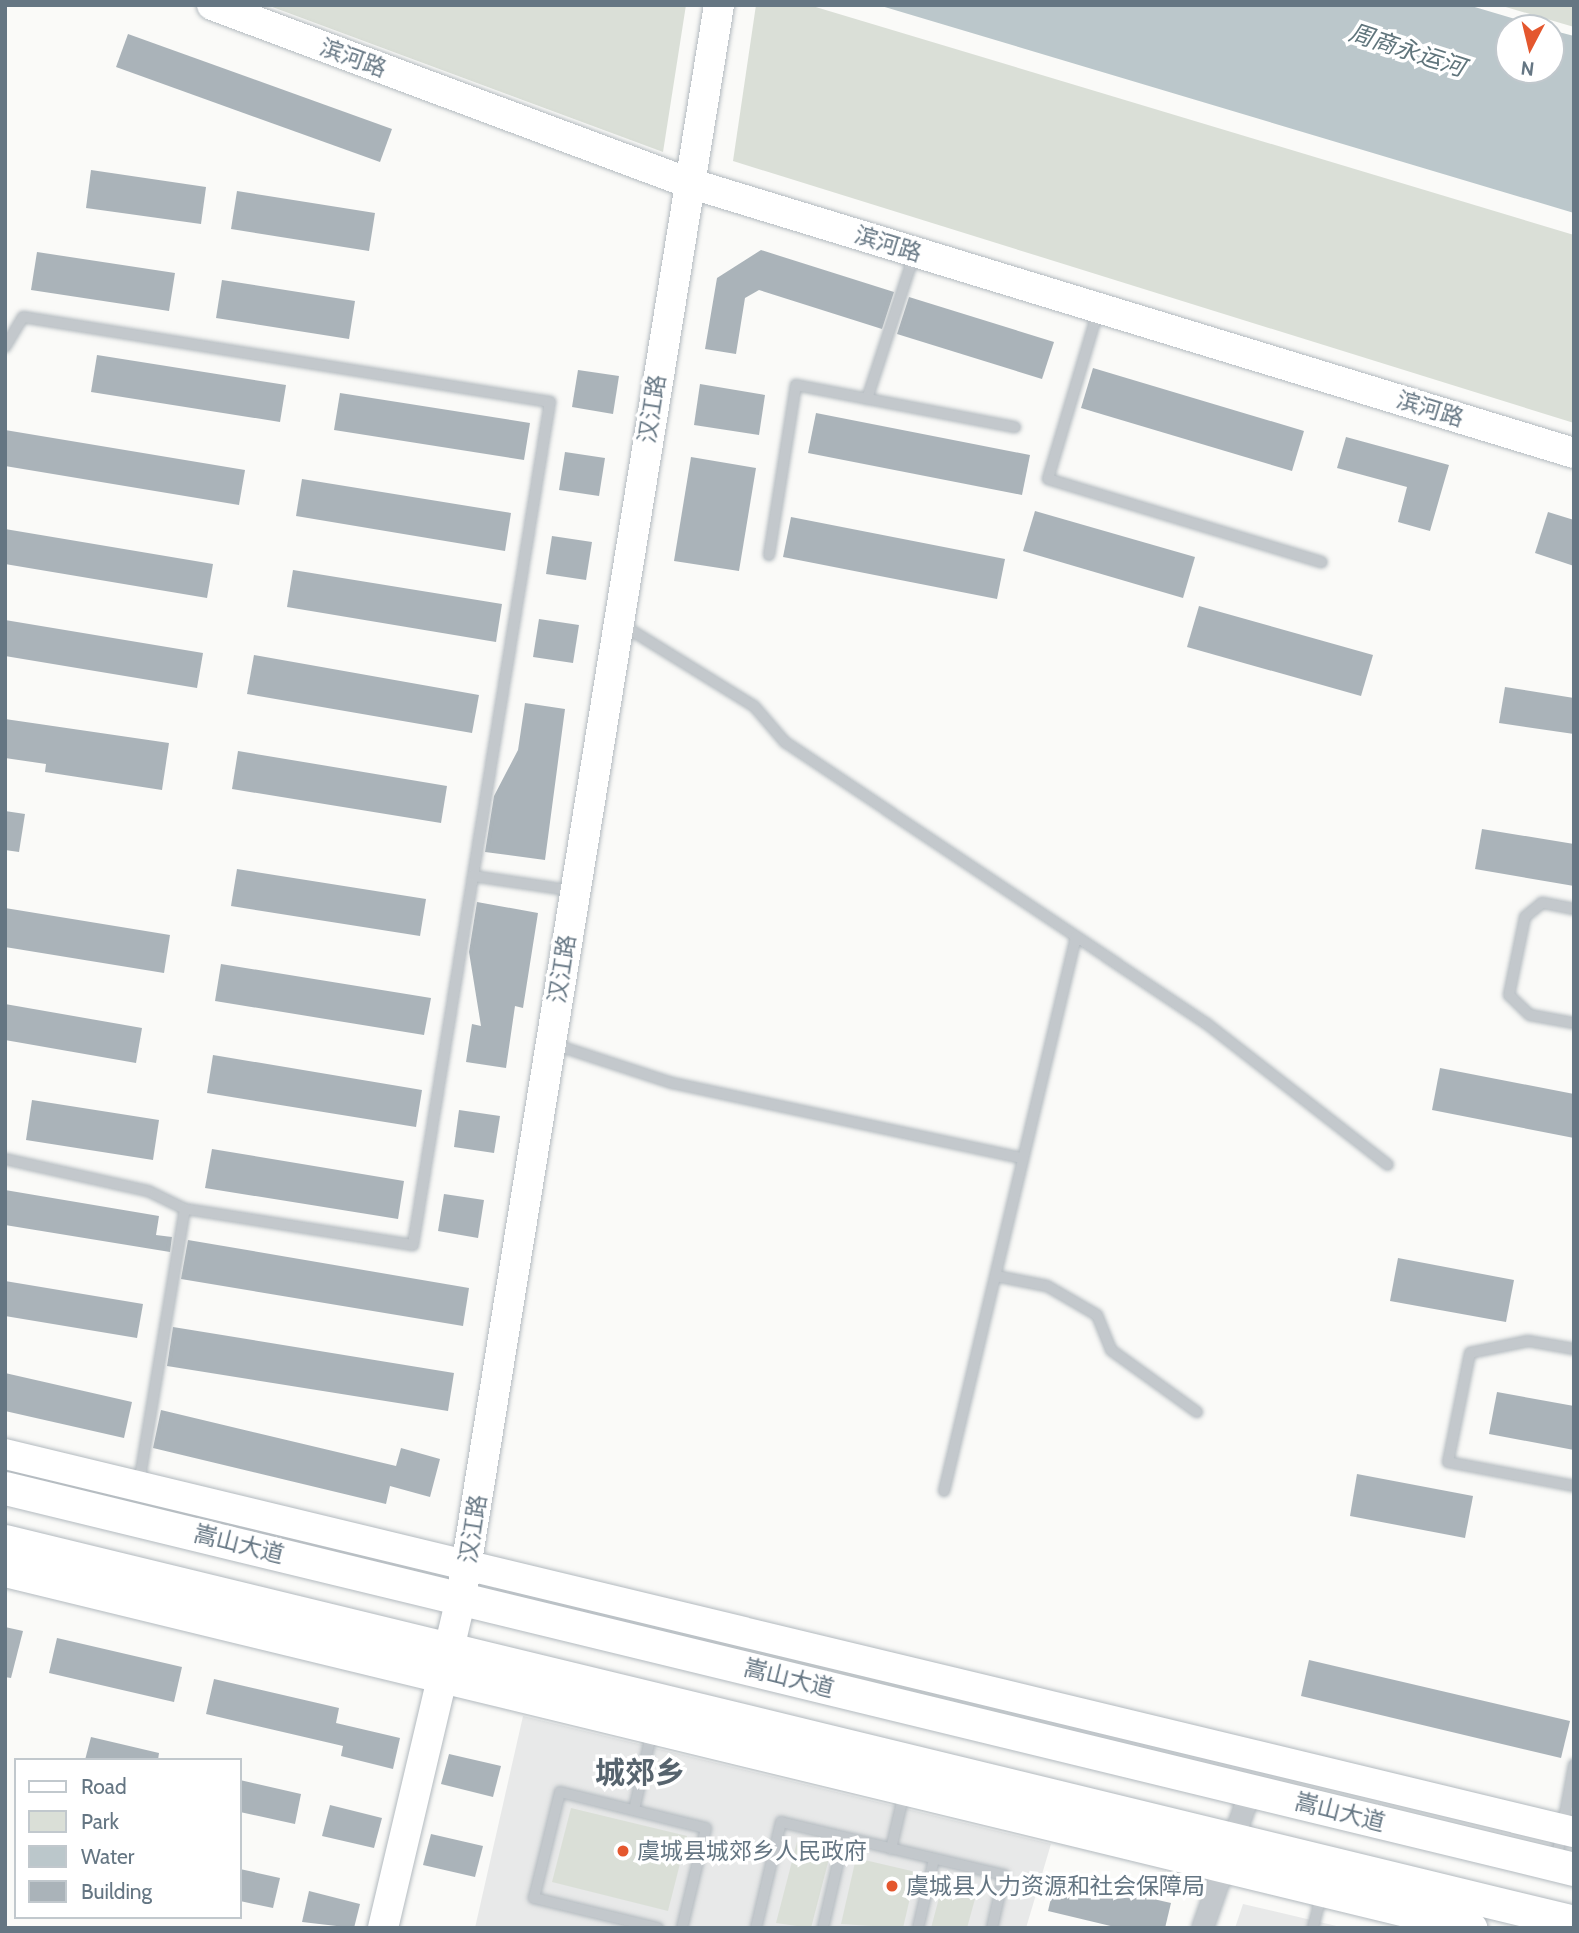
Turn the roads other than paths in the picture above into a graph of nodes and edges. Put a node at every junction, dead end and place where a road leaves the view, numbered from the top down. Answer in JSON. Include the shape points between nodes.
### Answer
{"nodes":[{"id":1,"x":212,"y":5,"type":"edge"},
{"id":2,"x":719,"y":5,"type":"edge"},
{"id":3,"x":688,"y":183,"type":"junction"},
{"id":4,"x":915,"y":252,"type":"junction"},
{"id":5,"x":1099,"y":308,"type":"junction"},
{"id":6,"x":5,"y":347,"type":"edge"},
{"id":7,"x":867,"y":398,"type":"junction"},
{"id":8,"x":1015,"y":427,"type":"dead end"},
{"id":9,"x":1574,"y":453,"type":"edge"},
{"id":10,"x":769,"y":555,"type":"dead end"},
{"id":11,"x":1322,"y":562,"type":"dead end"},
{"id":12,"x":618,"y":622,"type":"junction"},
{"id":13,"x":473,"y":876,"type":"junction"},
{"id":14,"x":575,"y":891,"type":"junction"},
{"id":15,"x":1574,"y":909,"type":"edge"},
{"id":16,"x":1076,"y":937,"type":"junction"},
{"id":17,"x":1574,"y":1023,"type":"edge"},
{"id":18,"x":551,"y":1043,"type":"junction"},
{"id":19,"x":1023,"y":1158,"type":"junction"},
{"id":20,"x":5,"y":1159,"type":"edge"},
{"id":21,"x":1388,"y":1165,"type":"dead end"},
{"id":22,"x":185,"y":1209,"type":"junction"},
{"id":23,"x":996,"y":1276,"type":"junction"},
{"id":24,"x":1574,"y":1349,"type":"edge"},
{"id":25,"x":1197,"y":1412,"type":"dead end"},
{"id":26,"x":5,"y":1454,"type":"edge"},
{"id":27,"x":1574,"y":1486,"type":"edge"},
{"id":28,"x":5,"y":1488,"type":"edge"},
{"id":29,"x":944,"y":1491,"type":"dead end"},
{"id":30,"x":135,"y":1502,"type":"junction"},
{"id":31,"x":5,"y":1541,"type":"edge"},
{"id":32,"x":467,"y":1566,"type":"junction"},
{"id":33,"x":5,"y":1572,"type":"edge"},
{"id":34,"x":461,"y":1598,"type":"junction"},
{"id":35,"x":449,"y":1664,"type":"junction"},
{"id":36,"x":656,"y":1714,"type":"junction"},
{"id":37,"x":1574,"y":1765,"type":"edge"},
{"id":38,"x":908,"y":1776,"type":"junction"},
{"id":39,"x":1250,"y":1790,"type":"junction"},
{"id":40,"x":634,"y":1810,"type":"junction"},
{"id":41,"x":1568,"y":1830,"type":"edge"},
{"id":42,"x":844,"y":1837,"type":"junction"},
{"id":43,"x":891,"y":1849,"type":"junction"},
{"id":44,"x":1227,"y":1853,"type":"junction"},
{"id":45,"x":934,"y":1859,"type":"junction"},
{"id":46,"x":1565,"y":1867,"type":"edge"},
{"id":47,"x":1327,"y":1877,"type":"junction"},
{"id":48,"x":1574,"y":1922,"type":"edge"},
{"id":49,"x":383,"y":1928,"type":"edge"},
{"id":50,"x":658,"y":1928,"type":"edge"},
{"id":51,"x":682,"y":1928,"type":"edge"},
{"id":52,"x":755,"y":1928,"type":"edge"},
{"id":53,"x":823,"y":1928,"type":"edge"},
{"id":54,"x":918,"y":1928,"type":"edge"},
{"id":55,"x":992,"y":1928,"type":"edge"},
{"id":56,"x":1202,"y":1928,"type":"edge"},
{"id":57,"x":1313,"y":1928,"type":"edge"},
{"id":58,"x":1472,"y":1928,"type":"edge"}],
"edges":[{"from":1,"to":3,"type":"street","name":"滨河路"},
{"from":2,"to":3,"type":"street","name":"汉江路"},
{"from":3,"to":4,"type":"street","name":"滨河路"},
{"from":3,"to":12,"type":"street","name":"汉江路"},
{"from":4,"to":5,"type":"street","name":"滨河路"},
{"from":4,"to":7,"type":"lane"},
{"from":5,"to":9,"type":"street","name":"滨河路"},
{"from":5,"to":11,"type":"lane","via":[[1048,479]]},
{"from":6,"to":13,"type":"lane","via":[[23,317],[550,402]]},
{"from":7,"to":8,"type":"lane"},
{"from":7,"to":10,"type":"lane","via":[[796,385]]},
{"from":12,"to":14,"type":"street","name":"汉江路"},
{"from":12,"to":16,"type":"lane","via":[[754,706],[785,742]]},
{"from":13,"to":14,"type":"lane"},
{"from":13,"to":22,"type":"lane","via":[[412,1245]]},
{"from":14,"to":18,"type":"street","name":"汉江路"},
{"from":15,"to":17,"type":"lane","via":[[1542,903],[1525,917],[1510,995],[1530,1015]]},
{"from":16,"to":19,"type":"lane"},
{"from":16,"to":21,"type":"lane","via":[[1207,1024]]},
{"from":18,"to":19,"type":"lane","via":[[672,1083]]},
{"from":18,"to":32,"type":"street","name":"汉江路"},
{"from":19,"to":23,"type":"lane"},
{"from":20,"to":22,"type":"lane","via":[[148,1191]]},
{"from":22,"to":30,"type":"lane"},
{"from":23,"to":25,"type":"lane","via":[[1047,1286],[1097,1315],[1111,1350]]},
{"from":23,"to":29,"type":"lane"},
{"from":24,"to":27,"type":"lane","via":[[1528,1341],[1470,1353],[1448,1462]]},
{"from":26,"to":30,"type":"street"},
{"from":28,"to":30,"type":"main road","name":"嵩山大道"},
{"from":30,"to":32,"type":"street"},
{"from":30,"to":34,"type":"main road","name":"嵩山大道"},
{"from":31,"to":35,"type":"main road"},
{"from":32,"to":34,"type":"street","name":"汉江路"},
{"from":32,"to":41,"type":"street"},
{"from":33,"to":35,"type":"street"},
{"from":34,"to":35,"type":"street","name":"汉江路"},
{"from":34,"to":39,"type":"main road","name":"嵩山大道"},
{"from":35,"to":36,"type":"main road"},
{"from":35,"to":49,"type":"street","name":"汉江路"},
{"from":36,"to":38,"type":"main road"},
{"from":36,"to":40,"type":"lane"},
{"from":37,"to":41,"type":"lane"},
{"from":38,"to":43,"type":"lane"},
{"from":38,"to":44,"type":"main road"},
{"from":39,"to":44,"type":"street"},
{"from":39,"to":46,"type":"main road","name":"嵩山大道"},
{"from":40,"to":50,"type":"lane","via":[[560,1792],[534,1898]]},
{"from":40,"to":51,"type":"lane","via":[[706,1828]]},
{"from":41,"to":46,"type":"lane"},
{"from":42,"to":43,"type":"lane"},
{"from":42,"to":52,"type":"lane","via":[[781,1822]]},
{"from":42,"to":53,"type":"lane"},
{"from":43,"to":45,"type":"lane"},
{"from":44,"to":47,"type":"main road"},
{"from":44,"to":56,"type":"street"},
{"from":45,"to":54,"type":"lane"},
{"from":45,"to":55,"type":"lane","via":[[1004,1875]]},
{"from":47,"to":48,"type":"main road"},
{"from":47,"to":57,"type":"lane"},
{"from":47,"to":58,"type":"street"}]}
